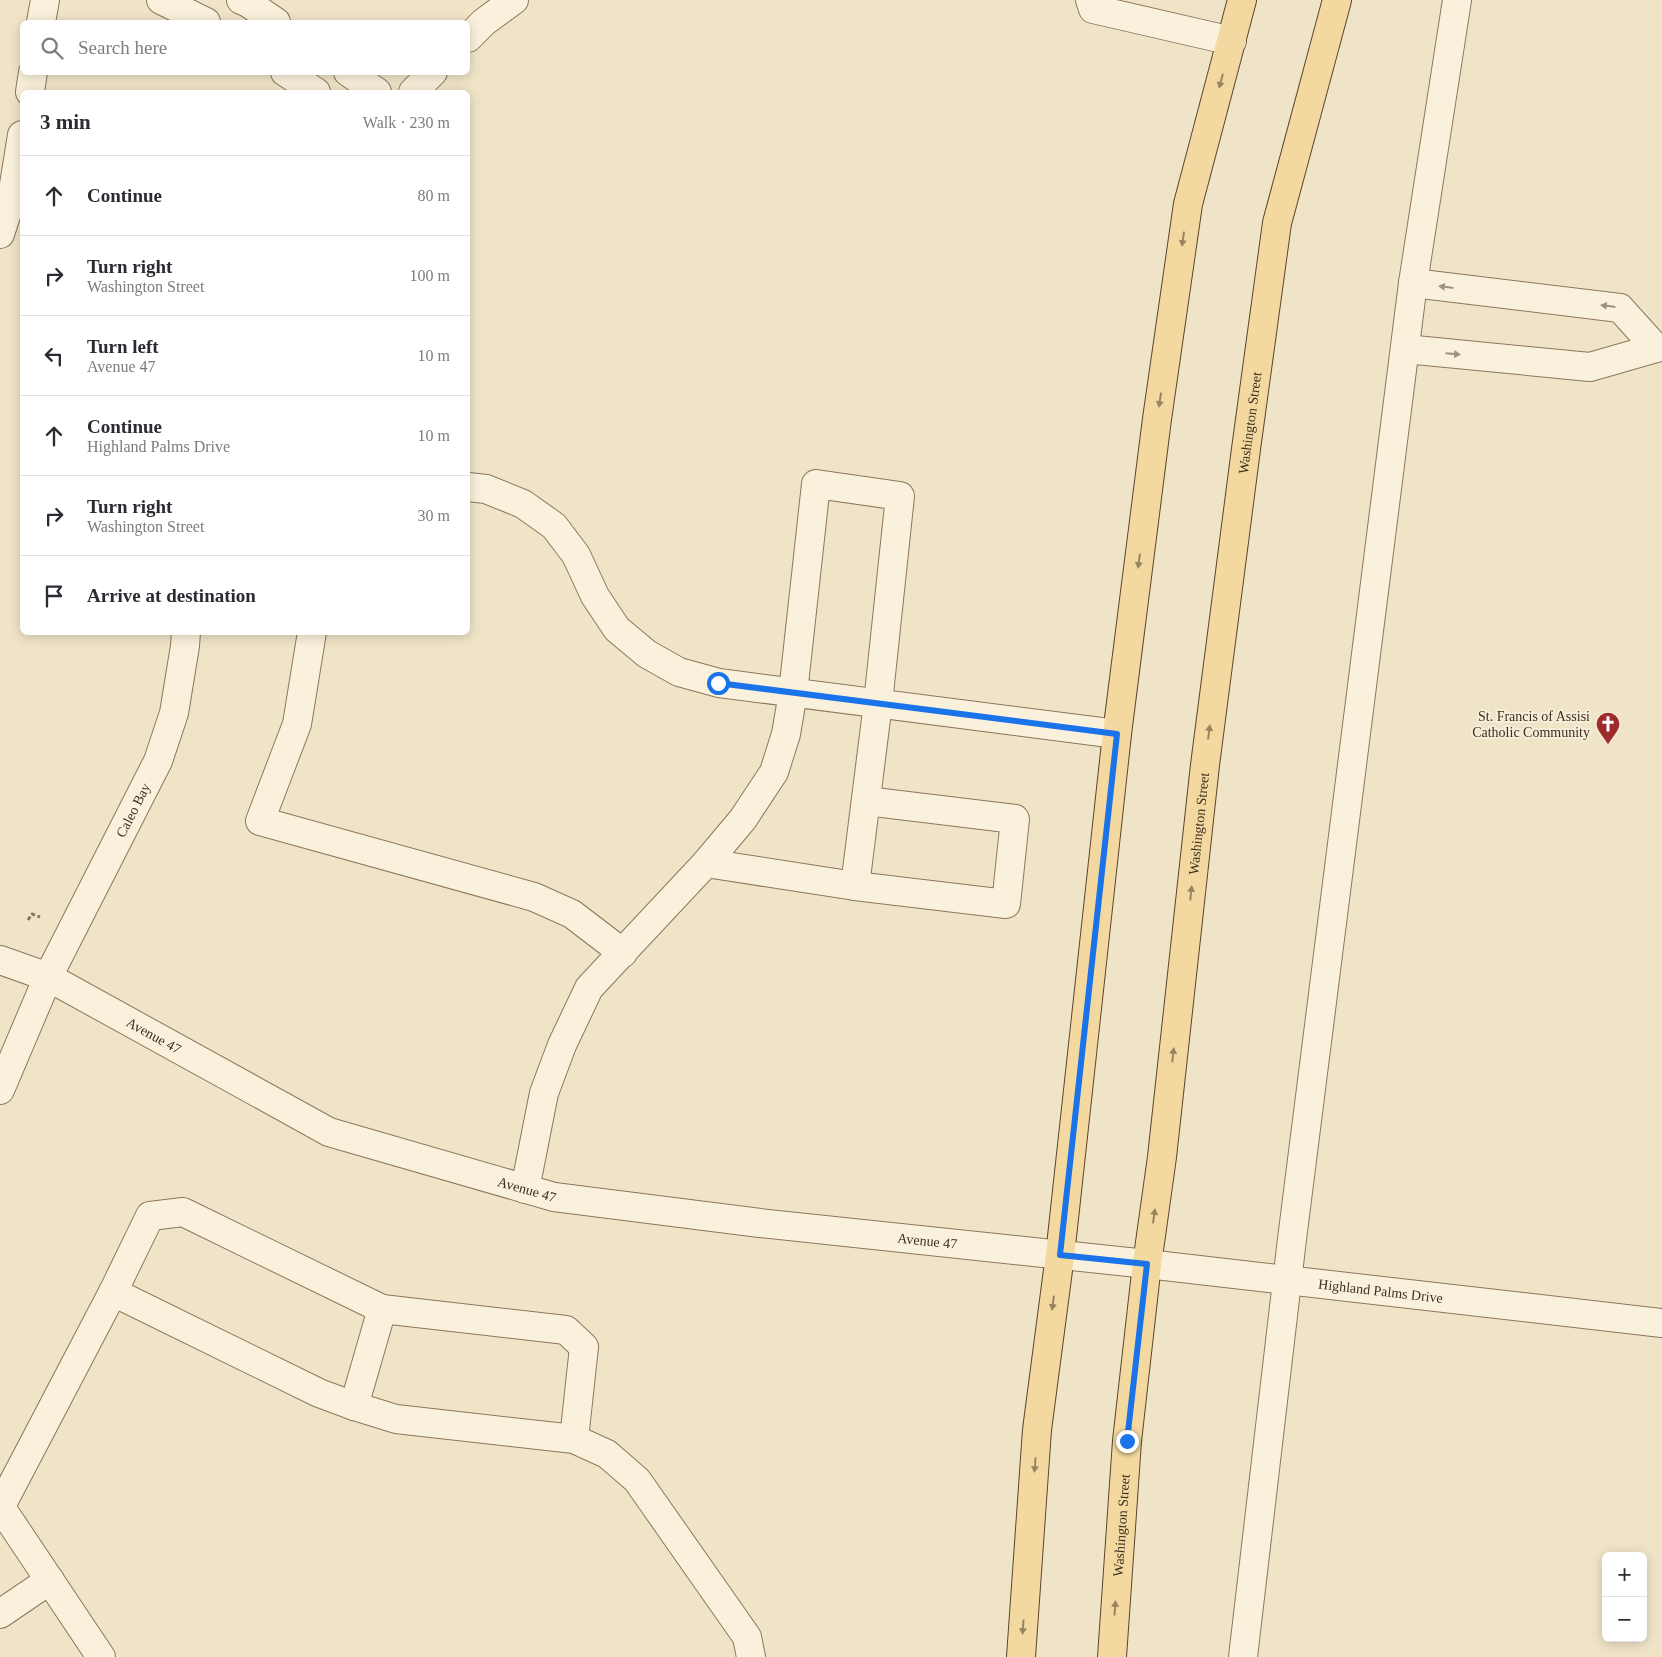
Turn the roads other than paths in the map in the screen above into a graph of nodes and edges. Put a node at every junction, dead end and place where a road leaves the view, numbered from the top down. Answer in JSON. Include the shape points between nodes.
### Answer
{"nodes":[{"id":1,"x":45,"y":0,"type":"edge"},
{"id":2,"x":161,"y":0,"type":"edge"},
{"id":3,"x":241,"y":0,"type":"edge"},
{"id":4,"x":514,"y":0,"type":"edge"},
{"id":5,"x":1090,"y":0,"type":"edge"},
{"id":6,"x":1242,"y":0,"type":"edge"},
{"id":7,"x":1337,"y":0,"type":"edge"},
{"id":8,"x":1457,"y":0,"type":"edge"},
{"id":9,"x":42,"y":20,"type":"edge"},
{"id":10,"x":202,"y":20,"type":"edge"},
{"id":11,"x":273,"y":20,"type":"edge"},
{"id":12,"x":470,"y":36,"type":"edge"},
{"id":13,"x":1232,"y":41,"type":"junction"},
{"id":14,"x":33,"y":75,"type":"edge"},
{"id":15,"x":290,"y":75,"type":"edge"},
{"id":16,"x":352,"y":75,"type":"edge"},
{"id":17,"x":430,"y":75,"type":"edge"},
{"id":18,"x":30,"y":90,"type":"edge"},
{"id":19,"x":313,"y":90,"type":"edge"},
{"id":20,"x":373,"y":90,"type":"edge"},
{"id":21,"x":415,"y":90,"type":"edge"},
{"id":22,"x":20,"y":147,"type":"edge"},
{"id":23,"x":0,"y":234,"type":"edge"},
{"id":24,"x":1413,"y":284,"type":"junction"},
{"id":25,"x":1659,"y":339,"type":"edge"},
{"id":26,"x":1405,"y":349,"type":"junction"},
{"id":27,"x":470,"y":487,"type":"edge"},
{"id":28,"x":186,"y":635,"type":"edge"},
{"id":29,"x":312,"y":635,"type":"edge"},
{"id":30,"x":793,"y":693,"type":"junction"},
{"id":31,"x":878,"y":703,"type":"junction"},
{"id":32,"x":1117,"y":734,"type":"junction"},
{"id":33,"x":866,"y":800,"type":"junction"},
{"id":34,"x":706,"y":863,"type":"junction"},
{"id":35,"x":855,"y":886,"type":"junction"},
{"id":36,"x":624,"y":952,"type":"junction"},
{"id":37,"x":0,"y":960,"type":"edge"},
{"id":38,"x":48,"y":978,"type":"junction"},
{"id":39,"x":0,"y":1090,"type":"edge"},
{"id":40,"x":525,"y":1189,"type":"junction"},
{"id":41,"x":1060,"y":1255,"type":"junction"},
{"id":42,"x":1099,"y":1259,"type":"joint"},
{"id":43,"x":1147,"y":1264,"type":"junction"},
{"id":44,"x":1287,"y":1281,"type":"junction"},
{"id":45,"x":113,"y":1292,"type":"junction"},
{"id":46,"x":382,"y":1309,"type":"junction"},
{"id":47,"x":1662,"y":1323,"type":"edge"},
{"id":48,"x":354,"y":1406,"type":"junction"},
{"id":49,"x":574,"y":1439,"type":"junction"},
{"id":50,"x":1,"y":1506,"type":"edge"},
{"id":51,"x":50,"y":1580,"type":"junction"},
{"id":52,"x":0,"y":1614,"type":"edge"},
{"id":53,"x":101,"y":1657,"type":"edge"},
{"id":54,"x":751,"y":1657,"type":"edge"},
{"id":55,"x":1021,"y":1657,"type":"edge"},
{"id":56,"x":1112,"y":1657,"type":"edge"},
{"id":57,"x":1243,"y":1657,"type":"edge"}],
"edges":[{"from":1,"to":9,"type":"street"},
{"from":2,"to":10,"type":"street"},
{"from":3,"to":11,"type":"street"},
{"from":4,"to":12,"type":"street"},
{"from":5,"to":13,"type":"street","via":[[1093,9]]},
{"from":6,"to":13,"type":"main road"},
{"from":43,"to":7,"type":"main road","name":"Washington Street","one_way":true,"via":[[1162,1157],[1205,765],[1277,222]]},
{"from":8,"to":24,"type":"street"},
{"from":13,"to":32,"type":"main road","one_way":true,"via":[[1188,204]]},
{"from":14,"to":18,"type":"street"},
{"from":15,"to":19,"type":"street"},
{"from":16,"to":20,"type":"street"},
{"from":17,"to":21,"type":"street"},
{"from":22,"to":23,"type":"street","via":[[12,197]]},
{"from":25,"to":24,"type":"street","one_way":true,"via":[[1620,308]]},
{"from":24,"to":26,"type":"street"},
{"from":26,"to":25,"type":"street","one_way":true,"via":[[1590,367]]},
{"from":26,"to":44,"type":"street"},
{"from":27,"to":30,"type":"street","via":[[486,489],[523,504],[554,526],[576,555],[595,596],[617,629],[647,654],[679,672],[718,683]]},
{"from":28,"to":38,"type":"street","name":"Caleo Bay","via":[[174,713],[158,761]]},
{"from":29,"to":36,"type":"street","via":[[297,724],[260,821],[534,897],[572,914]]},
{"from":30,"to":31,"type":"street"},
{"from":30,"to":31,"type":"street","via":[[816,484],[900,496]]},
{"from":30,"to":34,"type":"street","via":[[786,734],[774,772],[743,819]]},
{"from":31,"to":32,"type":"street"},
{"from":31,"to":33,"type":"street"},
{"from":32,"to":41,"type":"main road"},
{"from":33,"to":35,"type":"street"},
{"from":33,"to":35,"type":"street","via":[[1015,819],[1006,904]]},
{"from":34,"to":35,"type":"street"},
{"from":34,"to":36,"type":"street"},
{"from":36,"to":40,"type":"street","via":[[589,988],[562,1045],[544,1093]]},
{"from":37,"to":38,"type":"street","name":"Avenue 47"},
{"from":38,"to":39,"type":"street","name":"Caleo Bay"},
{"from":38,"to":40,"type":"street","name":"Avenue 47","via":[[328,1132]]},
{"from":40,"to":41,"type":"street","name":"Avenue 47","via":[[554,1198]]},
{"from":41,"to":42,"type":"street","name":"Avenue 47"},
{"from":41,"to":55,"type":"main road","one_way":true,"via":[[1037,1430]]},
{"from":42,"to":43,"type":"street","name":"Highland Palms Drive"},
{"from":43,"to":44,"type":"street","name":"Highland Palms Drive"},
{"from":56,"to":43,"type":"main road","name":"Washington Street","one_way":true,"via":[[1127,1441]]},
{"from":44,"to":47,"type":"street","name":"Highland Palms Drive"},
{"from":44,"to":57,"type":"street"},
{"from":45,"to":46,"type":"street","via":[[150,1216],[183,1212]]},
{"from":45,"to":48,"type":"street","via":[[319,1393]]},
{"from":45,"to":50,"type":"street"},
{"from":46,"to":48,"type":"street"},
{"from":46,"to":49,"type":"street","via":[[566,1330],[584,1347]]},
{"from":48,"to":49,"type":"street","via":[[396,1419]]},
{"from":49,"to":54,"type":"street","via":[[607,1454],[637,1480],[747,1637]]},
{"from":50,"to":51,"type":"street"},
{"from":51,"to":52,"type":"street"},
{"from":51,"to":53,"type":"street"}]}
